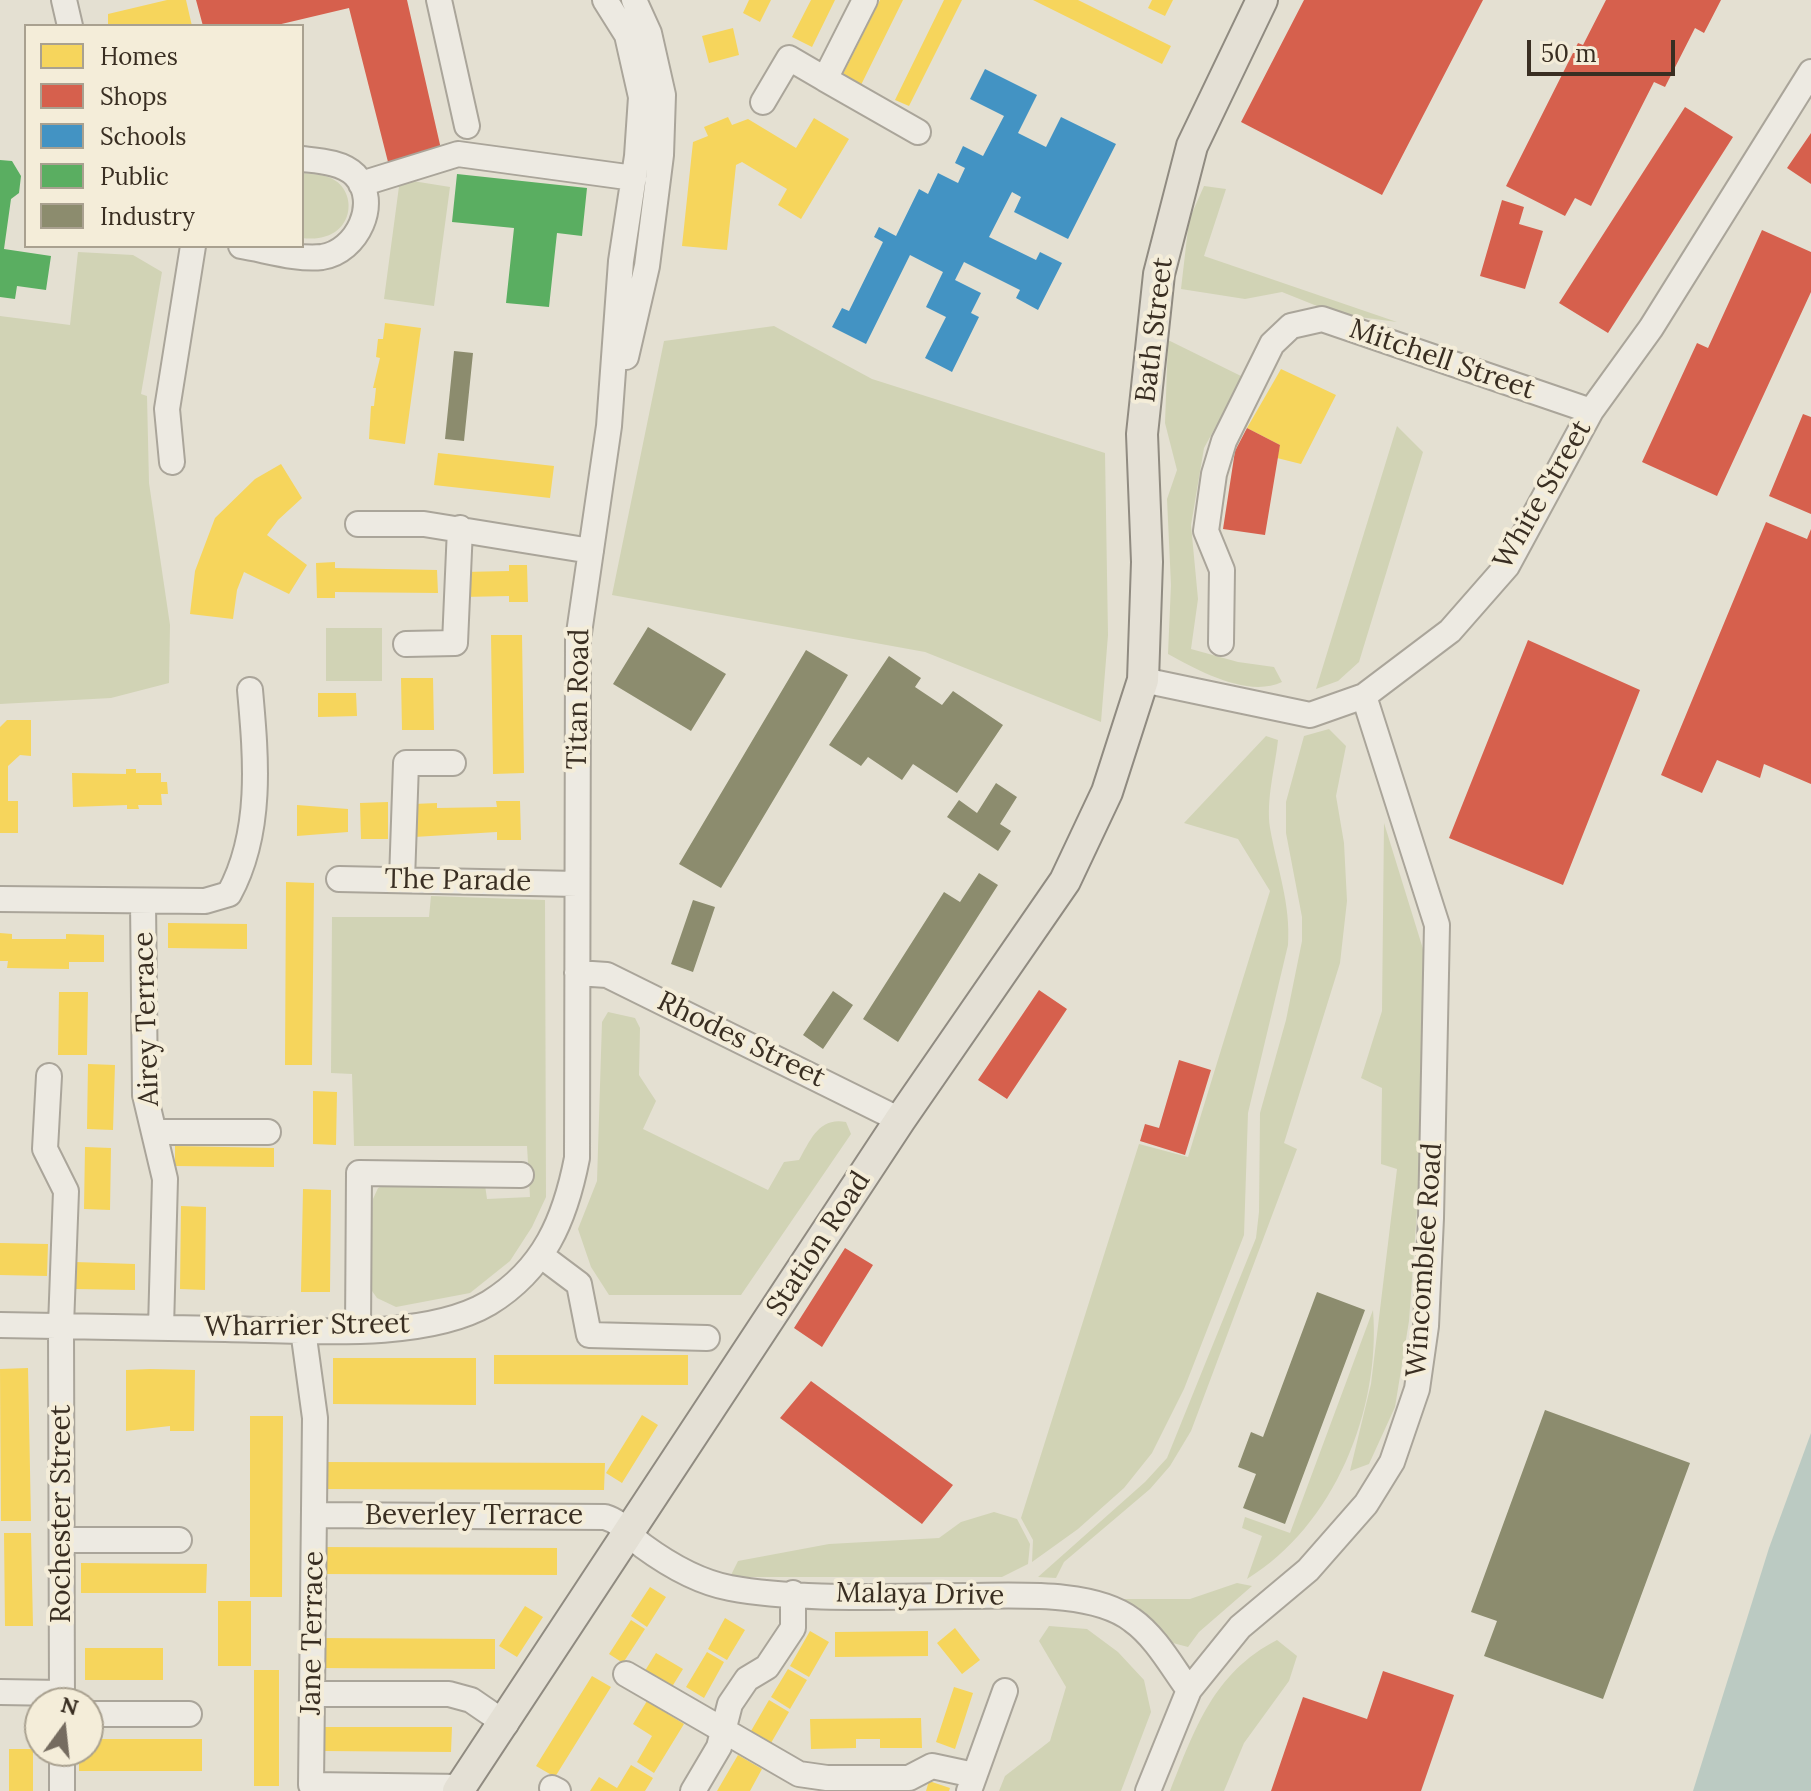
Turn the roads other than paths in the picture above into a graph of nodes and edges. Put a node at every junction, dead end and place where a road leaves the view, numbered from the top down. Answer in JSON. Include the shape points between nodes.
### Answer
{"nodes":[{"id":1,"x":439,"y":0,"type":"edge"},
{"id":2,"x":605,"y":0,"type":"edge"},
{"id":3,"x":634,"y":0,"type":"edge"},
{"id":4,"x":865,"y":0,"type":"edge"},
{"id":5,"x":1262,"y":0,"type":"edge"},
{"id":6,"x":1811,"y":72,"type":"edge"},
{"id":7,"x":825,"y":79,"type":"junction"},
{"id":8,"x":763,"y":102,"type":"dead end"},
{"id":9,"x":467,"y":126,"type":"dead end"},
{"id":10,"x":918,"y":132,"type":"dead end"},
{"id":11,"x":304,"y":159,"type":"edge"},
{"id":12,"x":634,"y":178,"type":"junction"},
{"id":13,"x":361,"y":184,"type":"junction"},
{"id":14,"x":193,"y":248,"type":"edge"},
{"id":15,"x":256,"y":248,"type":"edge"},
{"id":16,"x":1591,"y":411,"type":"junction"},
{"id":17,"x":609,"y":426,"type":"junction"},
{"id":18,"x":172,"y":462,"type":"dead end"},
{"id":19,"x":358,"y":524,"type":"dead end"},
{"id":20,"x":460,"y":528,"type":"junction"},
{"id":21,"x":591,"y":551,"type":"junction"},
{"id":22,"x":1221,"y":643,"type":"dead end"},
{"id":23,"x":406,"y":644,"type":"dead end"},
{"id":24,"x":1143,"y":680,"type":"junction"},
{"id":25,"x":250,"y":690,"type":"dead end"},
{"id":26,"x":1364,"y":696,"type":"junction"},
{"id":27,"x":453,"y":763,"type":"dead end"},
{"id":28,"x":339,"y":879,"type":"dead end"},
{"id":29,"x":402,"y":880,"type":"junction"},
{"id":30,"x":577,"y":884,"type":"junction"},
{"id":31,"x":0,"y":899,"type":"edge"},
{"id":32,"x":143,"y":901,"type":"junction"},
{"id":33,"x":577,"y":973,"type":"junction"},
{"id":34,"x":49,"y":1076,"type":"dead end"},
{"id":35,"x":900,"y":1120,"type":"junction"},
{"id":36,"x":155,"y":1132,"type":"junction"},
{"id":37,"x":268,"y":1132,"type":"dead end"},
{"id":38,"x":521,"y":1175,"type":"dead end"},
{"id":39,"x":543,"y":1257,"type":"junction"},
{"id":40,"x":0,"y":1325,"type":"edge"},
{"id":41,"x":61,"y":1326,"type":"junction"},
{"id":42,"x":161,"y":1328,"type":"junction"},
{"id":43,"x":303,"y":1330,"type":"junction"},
{"id":44,"x":358,"y":1331,"type":"junction"},
{"id":45,"x":707,"y":1338,"type":"dead end"},
{"id":46,"x":315,"y":1515,"type":"junction"},
{"id":47,"x":629,"y":1532,"type":"junction"},
{"id":48,"x":62,"y":1540,"type":"junction"},
{"id":49,"x":179,"y":1540,"type":"dead end"},
{"id":50,"x":793,"y":1593,"type":"junction"},
{"id":51,"x":626,"y":1674,"type":"dead end"},
{"id":52,"x":62,"y":1687,"type":"edge"},
{"id":53,"x":1189,"y":1690,"type":"junction"},
{"id":54,"x":1005,"y":1691,"type":"dead end"},
{"id":55,"x":0,"y":1692,"type":"edge"},
{"id":56,"x":24,"y":1694,"type":"edge"},
{"id":57,"x":312,"y":1694,"type":"junction"},
{"id":58,"x":104,"y":1714,"type":"edge"},
{"id":59,"x":189,"y":1714,"type":"dead end"},
{"id":60,"x":506,"y":1724,"type":"junction"},
{"id":61,"x":724,"y":1728,"type":"junction"},
{"id":62,"x":62,"y":1767,"type":"edge"},
{"id":63,"x":972,"y":1783,"type":"edge"},
{"id":64,"x":460,"y":1789,"type":"edge"},
{"id":65,"x":62,"y":1791,"type":"edge"},
{"id":66,"x":693,"y":1791,"type":"edge"},
{"id":67,"x":1148,"y":1791,"type":"edge"}],
"edges":[{"from":1,"to":9,"type":"street"},
{"from":2,"to":12,"type":"street","name":"Titan Road","via":[[627,35],[641,97]]},
{"from":3,"to":17,"type":"street","name":"Titan Road","via":[[649,33],[663,95],[661,155],[647,266]]},
{"from":4,"to":7,"type":"street"},
{"from":5,"to":24,"type":"main road","name":"Bath Street","via":[[1192,146],[1159,274],[1142,434],[1147,562]]},
{"from":6,"to":16,"type":"street","name":"White Street","via":[[1651,328]]},
{"from":7,"to":8,"type":"street","via":[[789,58]]},
{"from":7,"to":10,"type":"street"},
{"from":11,"to":13,"type":"street","via":[[342,166]]},
{"from":12,"to":13,"type":"street","via":[[458,154]]},
{"from":12,"to":17,"type":"street","name":"Titan Road","via":[[621,261]]},
{"from":13,"to":15,"type":"street","via":[[361,228],[346,248],[322,257]]},
{"from":14,"to":18,"type":"street","via":[[167,409]]},
{"from":16,"to":22,"type":"street","name":"Mitchell Street","via":[[1322,319],[1291,326],[1272,344],[1224,441],[1214,474],[1206,531],[1222,570]]},
{"from":16,"to":26,"type":"street","name":"White Street","via":[[1507,566],[1450,631]]},
{"from":17,"to":21,"type":"street","name":"Titan Road"},
{"from":19,"to":20,"type":"street"},
{"from":20,"to":21,"type":"street"},
{"from":20,"to":23,"type":"street","via":[[455,643]]},
{"from":21,"to":30,"type":"street","name":"Titan Road","via":[[578,640]]},
{"from":24,"to":26,"type":"street","name":"White Street","via":[[1310,715]]},
{"from":24,"to":35,"type":"main road","name":"Station Road","via":[[1107,792],[1065,881]]},
{"from":25,"to":32,"type":"street","name":"Airey Terrace","via":[[258,778],[241,872],[229,894],[205,901]]},
{"from":26,"to":53,"type":"street","name":"Wincomblee Road","via":[[1437,925],[1431,1218],[1419,1378],[1405,1430],[1366,1504],[1308,1570],[1240,1627]]},
{"from":27,"to":29,"type":"street","via":[[406,763]]},
{"from":28,"to":29,"type":"street","name":"The Parade"},
{"from":29,"to":30,"type":"street","name":"The Parade"},
{"from":30,"to":33,"type":"street","name":"Titan Road"},
{"from":31,"to":32,"type":"street","name":"Airey Terrace"},
{"from":32,"to":36,"type":"street","name":"Airey Terrace","via":[[145,1095]]},
{"from":33,"to":35,"type":"street","name":"Rhodes Street","via":[[607,975]]},
{"from":33,"to":39,"type":"street","name":"Wharrier Street","via":[[577,1158],[571,1191]]},
{"from":34,"to":41,"type":"street","name":"Rochester Street","via":[[45,1149],[66,1191]]},
{"from":35,"to":47,"type":"main road","name":"Station Road"},
{"from":36,"to":37,"type":"street"},
{"from":36,"to":42,"type":"street","name":"Airey Terrace","via":[[165,1179]]},
{"from":38,"to":44,"type":"street","via":[[359,1173]]},
{"from":39,"to":44,"type":"street","name":"Wharrier Street","via":[[487,1304],[441,1322]]},
{"from":39,"to":45,"type":"street","via":[[579,1284],[589,1335]]},
{"from":40,"to":41,"type":"street","name":"Wharrier Street"},
{"from":41,"to":42,"type":"street","name":"Wharrier Street"},
{"from":41,"to":48,"type":"street","name":"Rochester Street"},
{"from":42,"to":43,"type":"street","name":"Wharrier Street"},
{"from":43,"to":44,"type":"street","name":"Wharrier Street"},
{"from":43,"to":46,"type":"street","name":"Jane Terrace","via":[[315,1418]]},
{"from":46,"to":47,"type":"street","name":"Beverley Terrace","via":[[595,1516],[611,1519]]},
{"from":46,"to":57,"type":"street","name":"Jane Terrace"},
{"from":47,"to":50,"type":"street","name":"Malaya Drive","via":[[672,1565],[711,1584]]},
{"from":47,"to":60,"type":"main road","name":"Station Road"},
{"from":48,"to":49,"type":"street"},
{"from":48,"to":52,"type":"street","name":"Rochester Street"},
{"from":50,"to":53,"type":"street","name":"Malaya Drive","via":[[1006,1596],[1103,1605],[1149,1636]]},
{"from":50,"to":61,"type":"street","via":[[793,1628],[767,1667],[747,1679],[730,1704]]},
{"from":51,"to":61,"type":"street"},
{"from":53,"to":67,"type":"street","name":"Wincomblee Road"},
{"from":54,"to":63,"type":"street"},
{"from":55,"to":56,"type":"street"},
{"from":57,"to":60,"type":"street","via":[[449,1694],[471,1700]]},
{"from":57,"to":64,"type":"street","name":"Jane Terrace","via":[[311,1785]]},
{"from":58,"to":59,"type":"street"},
{"from":60,"to":64,"type":"main road","name":"Station Road"},
{"from":61,"to":63,"type":"street","via":[[787,1769],[813,1777],[909,1778],[932,1766]]},
{"from":61,"to":66,"type":"street"},
{"from":62,"to":65,"type":"street"}]}
